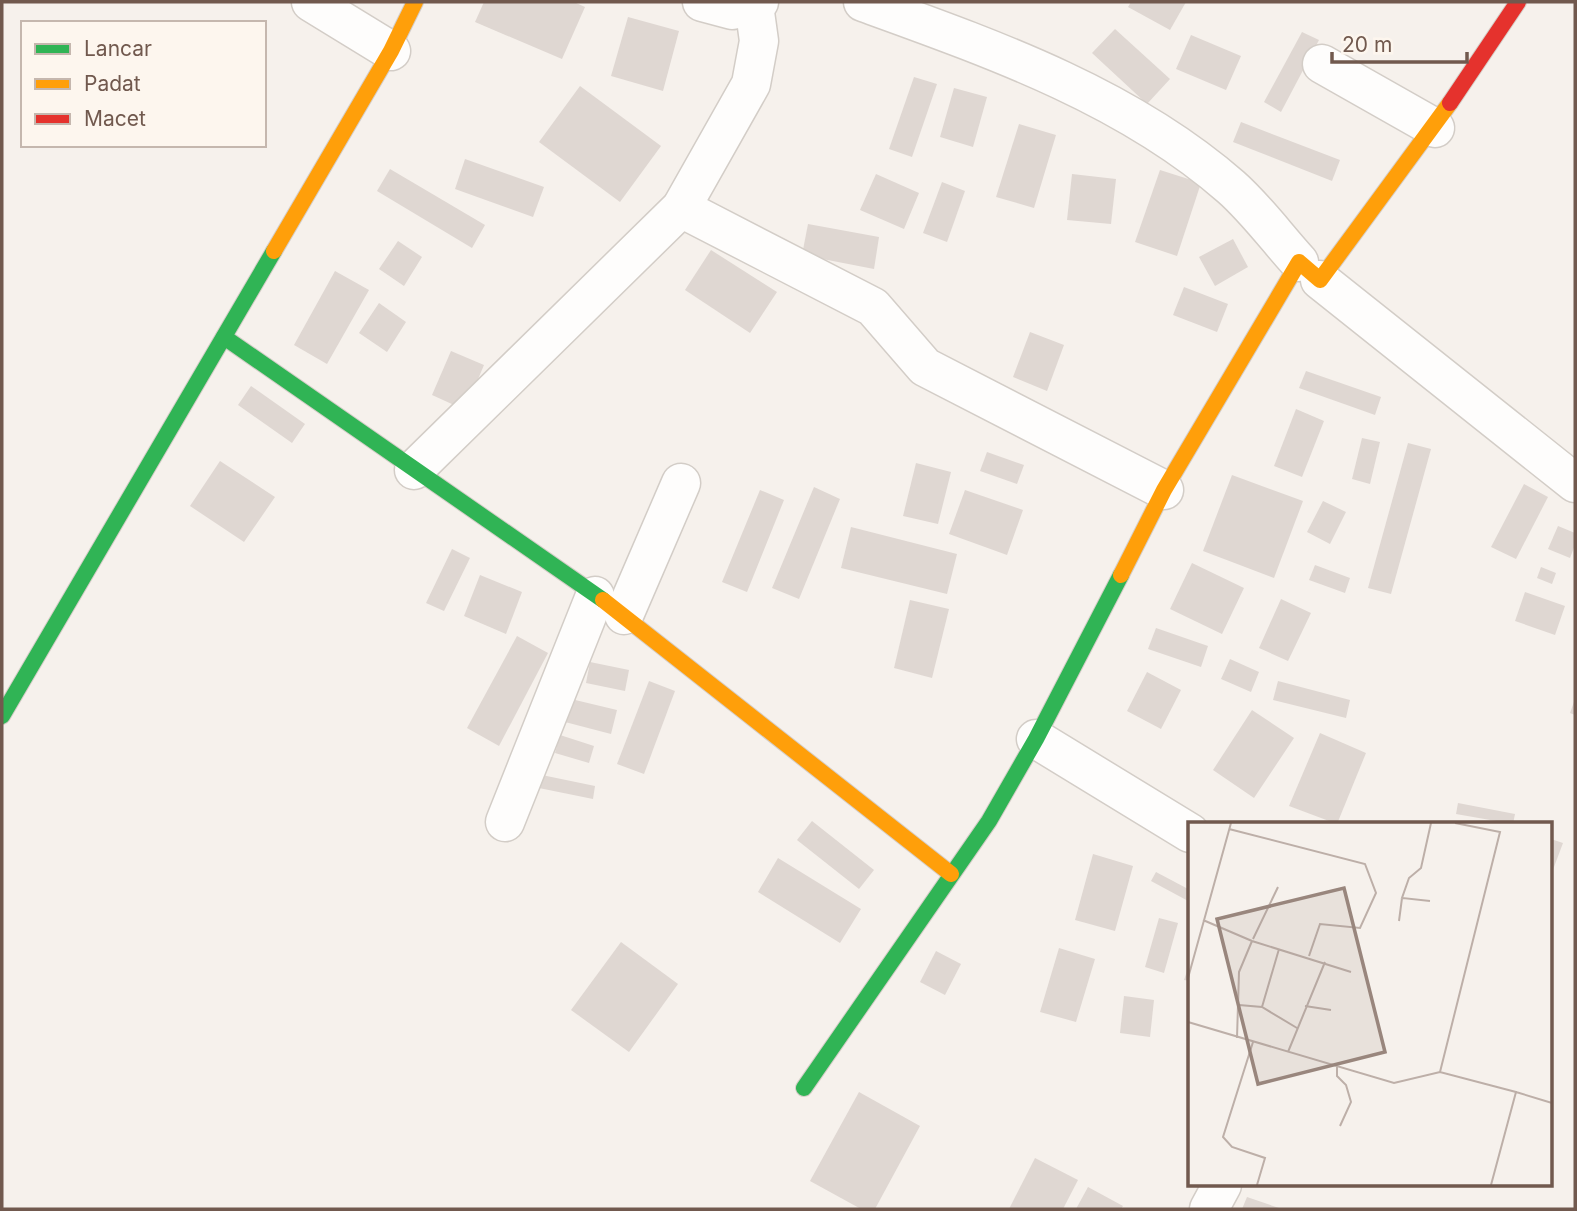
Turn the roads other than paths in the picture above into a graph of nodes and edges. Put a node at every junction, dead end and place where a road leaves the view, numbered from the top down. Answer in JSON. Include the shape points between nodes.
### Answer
{"nodes":[{"id":1,"x":312,"y":2,"type":"edge"},
{"id":2,"x":415,"y":2,"type":"edge"},
{"id":3,"x":702,"y":2,"type":"edge"},
{"id":4,"x":863,"y":2,"type":"edge"},
{"id":5,"x":1518,"y":2,"type":"edge"},
{"id":6,"x":757,"y":3,"type":"edge"},
{"id":7,"x":391,"y":51,"type":"junction"},
{"id":8,"x":1322,"y":64,"type":"dead end"},
{"id":9,"x":1435,"y":128,"type":"junction"},
{"id":10,"x":681,"y":208,"type":"junction"},
{"id":11,"x":1310,"y":271,"type":"junction"},
{"id":12,"x":224,"y":337,"type":"junction"},
{"id":13,"x":414,"y":470,"type":"junction"},
{"id":14,"x":681,"y":483,"type":"dead end"},
{"id":15,"x":1575,"y":483,"type":"edge"},
{"id":16,"x":1164,"y":490,"type":"junction"},
{"id":17,"x":609,"y":606,"type":"junction"},
{"id":18,"x":2,"y":716,"type":"edge"},
{"id":19,"x":1036,"y":739,"type":"junction"},
{"id":20,"x":505,"y":822,"type":"dead end"},
{"id":21,"x":1188,"y":832,"type":"edge"},
{"id":22,"x":951,"y":874,"type":"junction"},
{"id":23,"x":804,"y":1088,"type":"dead end"},
{"id":24,"x":1221,"y":1186,"type":"edge"},
{"id":25,"x":1209,"y":1209,"type":"edge"}],
"edges":[{"from":1,"to":7,"type":"street"},
{"from":2,"to":7,"type":"street"},
{"from":3,"to":6,"type":"street","via":[[732,10]]},
{"from":4,"to":11,"type":"street","via":[[1053,76],[1148,124],[1233,189]]},
{"from":5,"to":9,"type":"street"},
{"from":6,"to":10,"type":"street","via":[[758,41],[751,84]]},
{"from":7,"to":12,"type":"street"},
{"from":8,"to":9,"type":"street"},
{"from":9,"to":11,"type":"street","via":[[1381,204]]},
{"from":10,"to":13,"type":"street"},
{"from":10,"to":16,"type":"street","via":[[873,307],[925,367]]},
{"from":11,"to":15,"type":"street"},
{"from":11,"to":16,"type":"street"},
{"from":12,"to":13,"type":"street"},
{"from":12,"to":18,"type":"street"},
{"from":13,"to":17,"type":"street"},
{"from":14,"to":17,"type":"street"},
{"from":16,"to":19,"type":"street"},
{"from":17,"to":20,"type":"street"},
{"from":17,"to":22,"type":"street"},
{"from":19,"to":21,"type":"street"},
{"from":19,"to":22,"type":"street","via":[[989,821]]},
{"from":22,"to":23,"type":"street"},
{"from":24,"to":25,"type":"street"}]}
